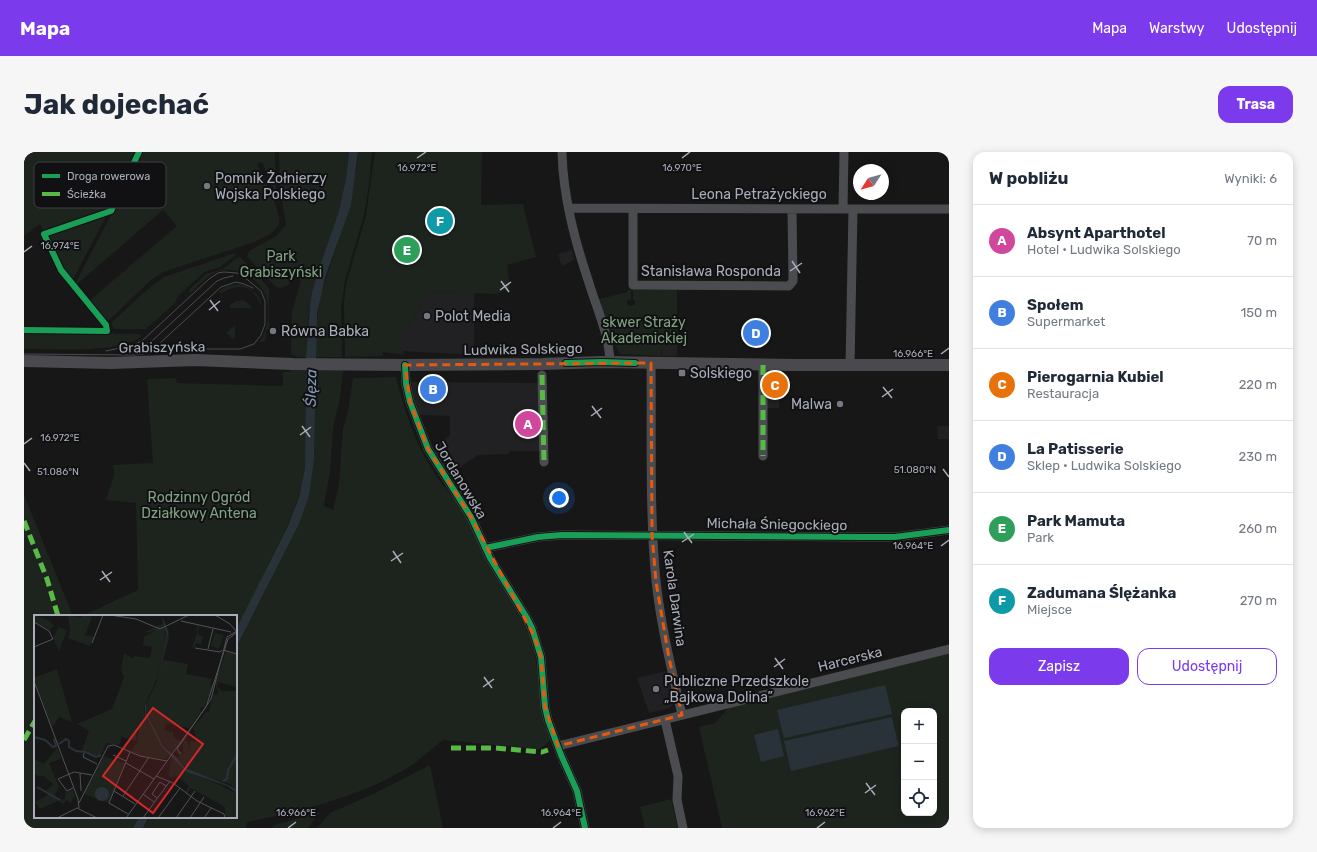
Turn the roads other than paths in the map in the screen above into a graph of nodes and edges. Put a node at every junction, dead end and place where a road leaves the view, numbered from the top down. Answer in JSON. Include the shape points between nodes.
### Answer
{"nodes":[{"id":1,"x":562,"y":152,"type":"edge"},
{"id":2,"x":844,"y":152,"type":"edge"},
{"id":3,"x":568,"y":208,"type":"junction"},
{"id":4,"x":949,"y":208,"type":"edge"},
{"id":5,"x":632,"y":209,"type":"junction"},
{"id":6,"x":792,"y":209,"type":"junction"},
{"id":7,"x":843,"y":209,"type":"junction"},
{"id":8,"x":853,"y":210,"type":"junction"},
{"id":9,"x":24,"y":361,"type":"edge"},
{"id":10,"x":610,"y":362,"type":"junction"},
{"id":11,"x":651,"y":363,"type":"junction"},
{"id":12,"x":337,"y":364,"type":"joint"},
{"id":13,"x":405,"y":365,"type":"junction"},
{"id":14,"x":763,"y":365,"type":"junction"},
{"id":15,"x":850,"y":366,"type":"junction"},
{"id":16,"x":949,"y":366,"type":"edge"},
{"id":17,"x":542,"y":375,"type":"dead end"},
{"id":18,"x":763,"y":456,"type":"dead end"},
{"id":19,"x":544,"y":462,"type":"dead end"},
{"id":20,"x":949,"y":530,"type":"edge"},
{"id":21,"x":652,"y":535,"type":"junction"},
{"id":22,"x":485,"y":548,"type":"junction"},
{"id":23,"x":949,"y":649,"type":"edge"},
{"id":24,"x":682,"y":715,"type":"junction"},
{"id":25,"x":665,"y":720,"type":"junction"},
{"id":26,"x":558,"y":746,"type":"junction"},
{"id":27,"x":585,"y":828,"type":"edge"},
{"id":28,"x":683,"y":828,"type":"edge"}],
"edges":[{"from":1,"to":3,"type":"street"},
{"from":2,"to":7,"type":"street"},
{"from":3,"to":5,"type":"street","name":"Leona Petrażyckiego"},
{"from":3,"to":10,"type":"street","via":[[609,344]]},
{"from":4,"to":8,"type":"street","name":"Leona Petrażyckiego"},
{"from":5,"to":6,"type":"street","name":"Leona Petrażyckiego"},
{"from":5,"to":6,"type":"street","name":"Stanisława Rosponda","via":[[632,285],[789,286],[793,281]]},
{"from":6,"to":7,"type":"street","name":"Leona Petrażyckiego"},
{"from":7,"to":8,"type":"street","name":"Leona Petrażyckiego"},
{"from":8,"to":15,"type":"street"},
{"from":9,"to":12,"type":"main road","name":"Grabiszyńska","via":[[111,363],[196,360]]},
{"from":10,"to":11,"type":"main road","name":"Ludwika Solskiego"},
{"from":10,"to":13,"type":"main road","name":"Ludwika Solskiego"},
{"from":11,"to":14,"type":"main road","name":"Ludwika Solskiego"},
{"from":11,"to":21,"type":"street","name":"Karola Darwina"},
{"from":12,"to":13,"type":"main road","name":"Ludwika Solskiego"},
{"from":13,"to":22,"type":"street","name":"Jordanowska","via":[[410,402],[428,449],[471,517]]},
{"from":14,"to":15,"type":"main road","name":"Ludwika Solskiego"},
{"from":14,"to":18,"type":"street"},
{"from":15,"to":16,"type":"main road","name":"Ludwika Solskiego"},
{"from":17,"to":19,"type":"street"},
{"from":20,"to":21,"type":"street","name":"Michała Śniegockiego","via":[[896,537]]},
{"from":21,"to":22,"type":"street","name":"Michała Śniegockiego","via":[[562,535],[538,537]]},
{"from":21,"to":24,"type":"street","name":"Karola Darwina","via":[[662,624]]},
{"from":22,"to":26,"type":"street","name":"Jordanowska","via":[[527,618],[534,636],[540,657],[545,707]]},
{"from":23,"to":24,"type":"street","name":"Harcerska"},
{"from":24,"to":25,"type":"street","name":"Harcerska"},
{"from":25,"to":26,"type":"street","name":"Harcerska"},
{"from":25,"to":28,"type":"street","via":[[678,776],[677,800]]},
{"from":26,"to":27,"type":"street","name":"Jordanowska","via":[[577,791]]}]}
